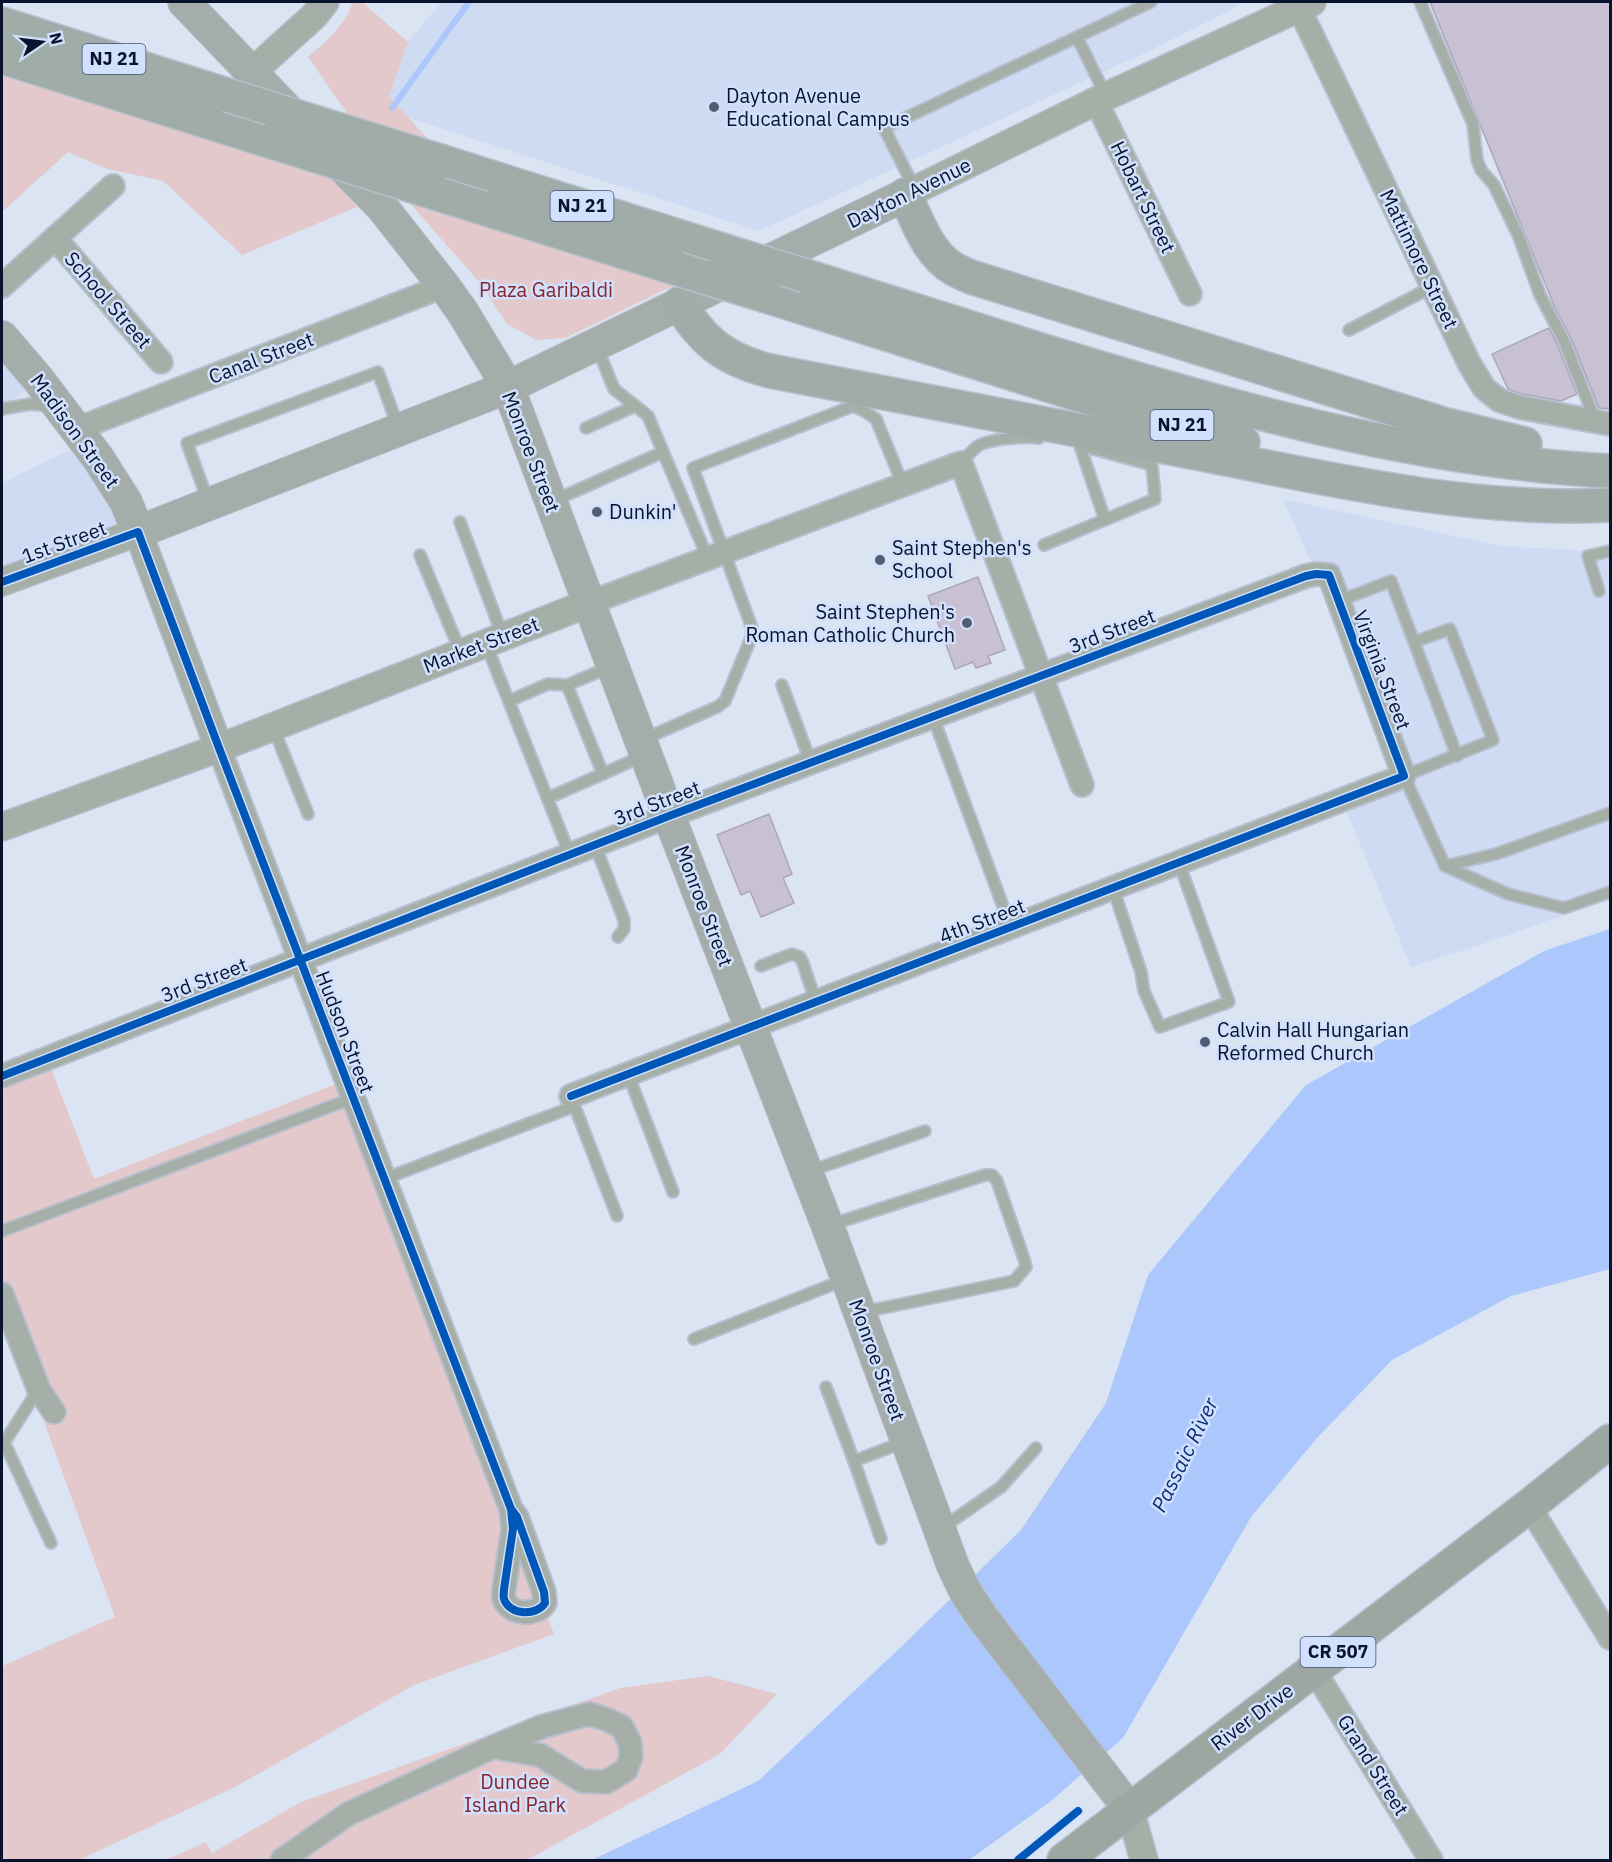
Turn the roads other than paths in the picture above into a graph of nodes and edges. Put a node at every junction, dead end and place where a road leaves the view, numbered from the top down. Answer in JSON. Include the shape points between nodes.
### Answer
{"nodes":[{"id":1,"x":184,"y":2,"type":"edge"},
{"id":2,"x":325,"y":2,"type":"edge"},
{"id":3,"x":1151,"y":2,"type":"edge"},
{"id":4,"x":1420,"y":2,"type":"edge"},
{"id":5,"x":1305,"y":5,"type":"edge"},
{"id":6,"x":2,"y":24,"type":"edge"},
{"id":7,"x":1077,"y":37,"type":"junction"},
{"id":8,"x":2,"y":57,"type":"edge"},
{"id":9,"x":251,"y":74,"type":"junction"},
{"id":10,"x":1101,"y":99,"type":"junction"},
{"id":11,"x":113,"y":186,"type":"dead end"},
{"id":12,"x":910,"y":193,"type":"junction"},
{"id":13,"x":55,"y":238,"type":"junction"},
{"id":14,"x":2,"y":286,"type":"edge"},
{"id":15,"x":444,"y":286,"type":"junction"},
{"id":16,"x":1432,"y":287,"type":"junction"},
{"id":17,"x":1190,"y":294,"type":"dead end"},
{"id":18,"x":679,"y":304,"type":"junction"},
{"id":19,"x":1349,"y":330,"type":"dead end"},
{"id":20,"x":596,"y":344,"type":"junction"},
{"id":21,"x":4,"y":346,"type":"edge"},
{"id":22,"x":161,"y":362,"type":"dead end"},
{"id":23,"x":508,"y":387,"type":"junction"},
{"id":24,"x":635,"y":406,"type":"junction"},
{"id":25,"x":2,"y":409,"type":"edge"},
{"id":26,"x":68,"y":418,"type":"junction"},
{"id":27,"x":1603,"y":423,"type":"edge"},
{"id":28,"x":586,"y":428,"type":"dead end"},
{"id":29,"x":399,"y":430,"type":"junction"},
{"id":30,"x":1046,"y":439,"type":"dead end"},
{"id":31,"x":663,"y":452,"type":"junction"},
{"id":32,"x":1611,"y":454,"type":"edge"},
{"id":33,"x":961,"y":463,"type":"junction"},
{"id":34,"x":1611,"y":471,"type":"edge"},
{"id":35,"x":903,"y":485,"type":"junction"},
{"id":36,"x":550,"y":502,"type":"junction"},
{"id":37,"x":210,"y":504,"type":"junction"},
{"id":38,"x":1611,"y":504,"type":"edge"},
{"id":39,"x":1105,"y":520,"type":"junction"},
{"id":40,"x":460,"y":522,"type":"dead end"},
{"id":41,"x":138,"y":532,"type":"junction"},
{"id":42,"x":1044,"y":545,"type":"dead end"},
{"id":43,"x":1611,"y":550,"type":"edge"},
{"id":44,"x":420,"y":555,"type":"dead end"},
{"id":45,"x":715,"y":556,"type":"junction"},
{"id":46,"x":1329,"y":575,"type":"joint"},
{"id":47,"x":2,"y":582,"type":"edge"},
{"id":48,"x":1599,"y":591,"type":"dead end"},
{"id":49,"x":1339,"y":602,"type":"junction"},
{"id":50,"x":589,"y":603,"type":"junction"},
{"id":51,"x":495,"y":640,"type":"junction"},
{"id":52,"x":1414,"y":642,"type":"junction"},
{"id":53,"x":461,"y":653,"type":"junction"},
{"id":54,"x":613,"y":666,"type":"junction"},
{"id":55,"x":1041,"y":676,"type":"junction"},
{"id":56,"x":782,"y":684,"type":"dead end"},
{"id":57,"x":567,"y":685,"type":"junction"},
{"id":58,"x":509,"y":701,"type":"junction"},
{"id":59,"x":933,"y":717,"type":"junction"},
{"id":60,"x":273,"y":727,"type":"junction"},
{"id":61,"x":219,"y":748,"type":"junction"},
{"id":62,"x":644,"y":748,"type":"junction"},
{"id":63,"x":1457,"y":756,"type":"junction"},
{"id":64,"x":811,"y":763,"type":"junction"},
{"id":65,"x":603,"y":774,"type":"junction"},
{"id":66,"x":1404,"y":776,"type":"junction"},
{"id":67,"x":1082,"y":785,"type":"dead end"},
{"id":68,"x":548,"y":798,"type":"junction"},
{"id":69,"x":1611,"y":813,"type":"edge"},
{"id":70,"x":308,"y":814,"type":"dead end"},
{"id":71,"x":669,"y":816,"type":"junction"},
{"id":72,"x":2,"y":827,"type":"edge"},
{"id":73,"x":595,"y":845,"type":"junction"},
{"id":74,"x":570,"y":855,"type":"junction"},
{"id":75,"x":1179,"y":863,"type":"junction"},
{"id":76,"x":1445,"y":866,"type":"junction"},
{"id":77,"x":1113,"y":888,"type":"junction"},
{"id":78,"x":1611,"y":892,"type":"edge"},
{"id":79,"x":1011,"y":928,"type":"junction"},
{"id":80,"x":618,"y":937,"type":"dead end"},
{"id":81,"x":300,"y":960,"type":"junction"},
{"id":82,"x":761,"y":966,"type":"dead end"},
{"id":83,"x":816,"y":1003,"type":"junction"},
{"id":84,"x":751,"y":1028,"type":"junction"},
{"id":85,"x":628,"y":1074,"type":"junction"},
{"id":86,"x":2,"y":1076,"type":"edge"},
{"id":87,"x":353,"y":1098,"type":"junction"},
{"id":88,"x":573,"y":1101,"type":"junction"},
{"id":89,"x":925,"y":1131,"type":"dead end"},
{"id":90,"x":807,"y":1172,"type":"junction"},
{"id":91,"x":384,"y":1179,"type":"junction"},
{"id":92,"x":674,"y":1192,"type":"dead end"},
{"id":93,"x":617,"y":1216,"type":"dead end"},
{"id":94,"x":827,"y":1226,"type":"junction"},
{"id":95,"x":2,"y":1231,"type":"edge"},
{"id":96,"x":847,"y":1278,"type":"junction"},
{"id":97,"x":4,"y":1308,"type":"edge"},
{"id":98,"x":860,"y":1313,"type":"junction"},
{"id":99,"x":694,"y":1339,"type":"dead end"},
{"id":100,"x":826,"y":1387,"type":"dead end"},
{"id":101,"x":39,"y":1390,"type":"junction"},
{"id":102,"x":54,"y":1412,"type":"dead end"},
{"id":103,"x":907,"y":1441,"type":"junction"},
{"id":104,"x":1611,"y":1441,"type":"edge"},
{"id":105,"x":3,"y":1445,"type":"edge"},
{"id":106,"x":1036,"y":1448,"type":"dead end"},
{"id":107,"x":854,"y":1461,"type":"junction"},
{"id":108,"x":1529,"y":1506,"type":"junction"},
{"id":109,"x":511,"y":1509,"type":"dead end"},
{"id":110,"x":939,"y":1530,"type":"junction"},
{"id":111,"x":881,"y":1539,"type":"dead end"},
{"id":112,"x":51,"y":1543,"type":"dead end"},
{"id":113,"x":1611,"y":1638,"type":"edge"},
{"id":114,"x":1314,"y":1670,"type":"junction"},
{"id":115,"x":493,"y":1747,"type":"junction"},
{"id":116,"x":1130,"y":1810,"type":"junction"},
{"id":117,"x":282,"y":1860,"type":"edge"},
{"id":118,"x":1064,"y":1860,"type":"edge"},
{"id":119,"x":1144,"y":1860,"type":"edge"},
{"id":120,"x":1431,"y":1860,"type":"edge"}],
"edges":[{"from":1,"to":9,"type":"main road","name":"Monroe Street"},
{"from":2,"to":9,"type":"street"},
{"from":3,"to":7,"type":"lane"},
{"from":4,"to":27,"type":"lane","via":[[1473,124],[1481,170],[1494,185],[1519,237],[1540,295]]},
{"from":5,"to":10,"type":"street","name":"Dayton Avenue"},
{"from":5,"to":16,"type":"street","name":"Mattimore Street"},
{"from":6,"to":34,"type":"highway","number":"NJ 21","bridge":true,"via":[[1234,408],[1438,452]]},
{"from":7,"to":10,"type":"lane"},
{"from":7,"to":12,"type":"lane","via":[[884,128]]},
{"from":8,"to":38,"type":"highway","number":"NJ 21","bridge":true,"via":[[1226,438],[1433,483]]},
{"from":9,"to":15,"type":"main road","name":"Monroe Street","via":[[382,207]]},
{"from":10,"to":12,"type":"street","name":"Dayton Avenue"},
{"from":10,"to":17,"type":"street","name":"Hobart Street"},
{"from":11,"to":13,"type":"street"},
{"from":12,"to":18,"type":"main road","name":"Dayton Avenue"},
{"from":12,"to":32,"type":"highway","via":[[929,243],[939,257],[971,277],[1466,430],[1554,449]]},
{"from":13,"to":14,"type":"street"},
{"from":13,"to":22,"type":"street","name":"School Street"},
{"from":15,"to":23,"type":"main road","name":"Monroe Street"},
{"from":15,"to":26,"type":"street","name":"Canal Street"},
{"from":16,"to":19,"type":"lane"},
{"from":16,"to":27,"type":"street","name":"Mattimore Street","via":[[1469,363],[1485,388],[1499,400]]},
{"from":18,"to":20,"type":"main road","name":"Dayton Avenue"},
{"from":18,"to":38,"type":"highway","via":[[708,342],[727,355],[770,371],[1363,486],[1533,506]]},
{"from":20,"to":23,"type":"main road","name":"Dayton Avenue"},
{"from":20,"to":24,"type":"lane","via":[[614,389]]},
{"from":21,"to":26,"type":"main road","name":"Madison Street"},
{"from":23,"to":29,"type":"main road","name":"1st Street"},
{"from":23,"to":36,"type":"main road","name":"Monroe Street"},
{"from":24,"to":28,"type":"lane"},
{"from":24,"to":31,"type":"lane","via":[[648,416]]},
{"from":25,"to":26,"type":"lane","via":[[30,404]]},
{"from":26,"to":41,"type":"main road","name":"Madison Street","via":[[126,502]]},
{"from":29,"to":37,"type":"main road","name":"1st Street"},
{"from":29,"to":37,"type":"lane","via":[[378,372],[187,444]]},
{"from":30,"to":33,"type":"lane","via":[[1016,437],[979,444]]},
{"from":31,"to":36,"type":"lane"},
{"from":31,"to":45,"type":"lane"},
{"from":33,"to":35,"type":"street","name":"Market Street"},
{"from":33,"to":55,"type":"street"},
{"from":35,"to":45,"type":"street","name":"Market Street"},
{"from":35,"to":45,"type":"lane","via":[[876,419],[853,406],[693,468]]},
{"from":36,"to":50,"type":"main road","name":"Monroe Street"},
{"from":37,"to":41,"type":"main road","name":"1st Street"},
{"from":39,"to":39,"type":"lane","via":[[1076,445],[1152,465],[1155,500]]},
{"from":39,"to":42,"type":"lane"},
{"from":40,"to":51,"type":"lane"},
{"from":41,"to":47,"type":"street","name":"1st Street"},
{"from":41,"to":61,"type":"street","name":"Hudson Street"},
{"from":43,"to":48,"type":"lane","via":[[1588,556]]},
{"from":44,"to":53,"type":"lane"},
{"from":45,"to":50,"type":"street","name":"Market Street"},
{"from":45,"to":62,"type":"lane","via":[[752,628],[751,638],[725,701]]},
{"from":46,"to":49,"type":"street","name":"Virginia Street"},
{"from":46,"to":55,"type":"street","name":"3rd Street","via":[[1306,576]]},
{"from":49,"to":52,"type":"lane","via":[[1391,581]]},
{"from":49,"to":66,"type":"street","name":"Virginia Street"},
{"from":50,"to":51,"type":"street","name":"Market Street"},
{"from":50,"to":54,"type":"main road","name":"Monroe Street"},
{"from":51,"to":53,"type":"street","name":"Market Street"},
{"from":51,"to":58,"type":"lane"},
{"from":52,"to":63,"type":"lane"},
{"from":52,"to":63,"type":"lane","via":[[1449,629],[1493,740]]},
{"from":53,"to":60,"type":"street","name":"Market Street"},
{"from":54,"to":57,"type":"lane"},
{"from":54,"to":62,"type":"main road","name":"Monroe Street"},
{"from":55,"to":59,"type":"street","name":"3rd Street"},
{"from":55,"to":67,"type":"street"},
{"from":56,"to":64,"type":"lane"},
{"from":57,"to":58,"type":"lane","via":[[548,684]]},
{"from":57,"to":65,"type":"lane"},
{"from":58,"to":68,"type":"lane"},
{"from":59,"to":64,"type":"street","name":"3rd Street"},
{"from":59,"to":79,"type":"lane"},
{"from":60,"to":61,"type":"street","name":"Market Street"},
{"from":60,"to":70,"type":"lane"},
{"from":61,"to":72,"type":"street","name":"Market Street"},
{"from":61,"to":81,"type":"street","name":"Hudson Street"},
{"from":62,"to":65,"type":"lane"},
{"from":62,"to":71,"type":"main road","name":"Monroe Street"},
{"from":63,"to":66,"type":"lane"},
{"from":64,"to":71,"type":"street","name":"3rd Street"},
{"from":65,"to":68,"type":"lane"},
{"from":66,"to":75,"type":"street","name":"4th Street"},
{"from":66,"to":76,"type":"lane"},
{"from":68,"to":74,"type":"lane"},
{"from":69,"to":76,"type":"lane","via":[[1496,854]]},
{"from":71,"to":73,"type":"street","name":"3rd Street"},
{"from":71,"to":84,"type":"main road","name":"Monroe Street"},
{"from":73,"to":74,"type":"street","name":"3rd Street"},
{"from":73,"to":80,"type":"lane","via":[[624,920]]},
{"from":74,"to":81,"type":"street","name":"3rd Street"},
{"from":75,"to":77,"type":"street","name":"4th Street"},
{"from":75,"to":77,"type":"lane","via":[[1229,1002],[1160,1027],[1144,992]]},
{"from":76,"to":78,"type":"lane","via":[[1508,894],[1564,908]]},
{"from":77,"to":79,"type":"street","name":"4th Street"},
{"from":79,"to":83,"type":"street","name":"4th Street"},
{"from":81,"to":86,"type":"street","name":"3rd Street"},
{"from":81,"to":87,"type":"street","name":"Hudson Street"},
{"from":82,"to":83,"type":"lane","via":[[792,954],[800,957]]},
{"from":83,"to":84,"type":"street","name":"4th Street"},
{"from":84,"to":85,"type":"street","name":"4th Street"},
{"from":84,"to":90,"type":"main road","name":"Monroe Street"},
{"from":85,"to":88,"type":"street","name":"4th Street"},
{"from":85,"to":92,"type":"lane"},
{"from":87,"to":91,"type":"street","name":"Hudson Street"},
{"from":87,"to":95,"type":"lane"},
{"from":88,"to":91,"type":"lane"},
{"from":88,"to":93,"type":"lane"},
{"from":89,"to":90,"type":"lane"},
{"from":90,"to":94,"type":"main road","name":"Monroe Street"},
{"from":91,"to":109,"type":"street","name":"Hudson Street"},
{"from":94,"to":96,"type":"main road","name":"Monroe Street"},
{"from":94,"to":98,"type":"lane","via":[[985,1175],[992,1175],[997,1181],[1026,1268],[1014,1281]]},
{"from":96,"to":98,"type":"main road","name":"Monroe Street"},
{"from":96,"to":99,"type":"lane"},
{"from":97,"to":101,"type":"street"},
{"from":98,"to":103,"type":"main road","name":"Monroe Street"},
{"from":100,"to":107,"type":"lane"},
{"from":101,"to":102,"type":"street"},
{"from":101,"to":105,"type":"lane"},
{"from":103,"to":107,"type":"lane"},
{"from":103,"to":110,"type":"main road","name":"Monroe Street"},
{"from":104,"to":108,"type":"main road","name":"River Drive","number":"CR 507"},
{"from":105,"to":112,"type":"lane"},
{"from":106,"to":110,"type":"lane","via":[[1001,1487]]},
{"from":107,"to":111,"type":"lane"},
{"from":108,"to":113,"type":"street"},
{"from":108,"to":114,"type":"main road","name":"River Drive","number":"CR 507"},
{"from":110,"to":116,"type":"main road","name":"Monroe Street","via":[[966,1593],[982,1617]]},
{"from":114,"to":116,"type":"main road","name":"River Drive","number":"CR 507"},
{"from":114,"to":120,"type":"street","name":"Grand Street"},
{"from":115,"to":115,"type":"street","via":[[540,1755],[582,1781],[606,1782],[626,1770],[631,1756],[622,1727],[591,1714],[541,1726]]},
{"from":115,"to":117,"type":"street","via":[[348,1814]]},
{"from":116,"to":118,"type":"main road","name":"River Drive","number":"CR 507"},
{"from":116,"to":119,"type":"street","name":"Monroe Street"}]}
